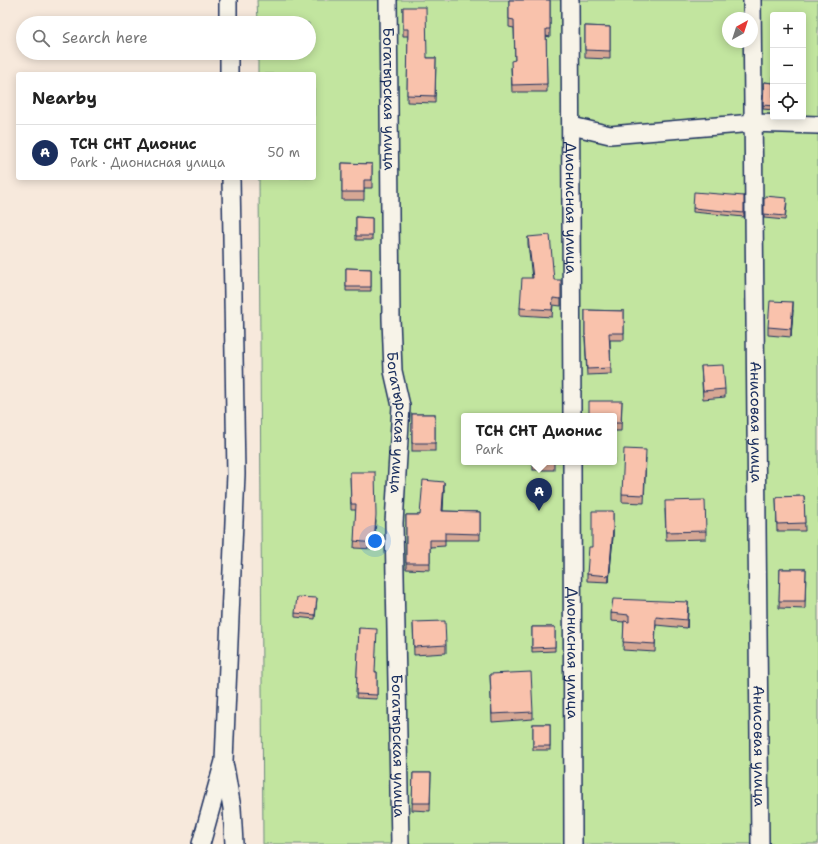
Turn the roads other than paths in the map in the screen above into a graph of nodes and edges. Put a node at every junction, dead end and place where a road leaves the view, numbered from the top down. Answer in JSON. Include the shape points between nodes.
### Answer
{"nodes":[{"id":1,"x":228,"y":0,"type":"edge"},
{"id":2,"x":388,"y":0,"type":"edge"},
{"id":3,"x":570,"y":0,"type":"edge"},
{"id":4,"x":752,"y":0,"type":"edge"},
{"id":5,"x":228,"y":16,"type":"edge"},
{"id":6,"x":229,"y":60,"type":"edge"},
{"id":7,"x":229,"y":72,"type":"edge"},
{"id":8,"x":753,"y":123,"type":"junction"},
{"id":9,"x":818,"y":125,"type":"edge"},
{"id":10,"x":572,"y":126,"type":"junction"},
{"id":11,"x":231,"y":180,"type":"edge"},
{"id":12,"x":572,"y":413,"type":"edge"},
{"id":13,"x":572,"y":465,"type":"edge"},
{"id":14,"x":224,"y":761,"type":"junction"},
{"id":15,"x":201,"y":844,"type":"edge"},
{"id":16,"x":234,"y":844,"type":"edge"},
{"id":17,"x":400,"y":844,"type":"edge"},
{"id":18,"x":573,"y":844,"type":"edge"},
{"id":19,"x":760,"y":844,"type":"edge"}],
"edges":[{"from":1,"to":5,"type":"street"},
{"from":2,"to":17,"type":"street","name":"Богатырская улица","via":[[391,319],[393,371],[401,406],[394,523]]},
{"from":3,"to":10,"type":"street","name":"Дионисная улица"},
{"from":4,"to":8,"type":"street","name":"Анисовая улица"},
{"from":6,"to":7,"type":"street"},
{"from":8,"to":9,"type":"street"},
{"from":8,"to":10,"type":"street","via":[[610,135]]},
{"from":8,"to":19,"type":"street","name":"Анисовая улица"},
{"from":10,"to":12,"type":"street","name":"Дионисная улица"},
{"from":11,"to":14,"type":"street","via":[[236,474]]},
{"from":13,"to":18,"type":"street","name":"Дионисная улица"},
{"from":14,"to":15,"type":"street"},
{"from":14,"to":16,"type":"street","via":[[232,808]]}]}
